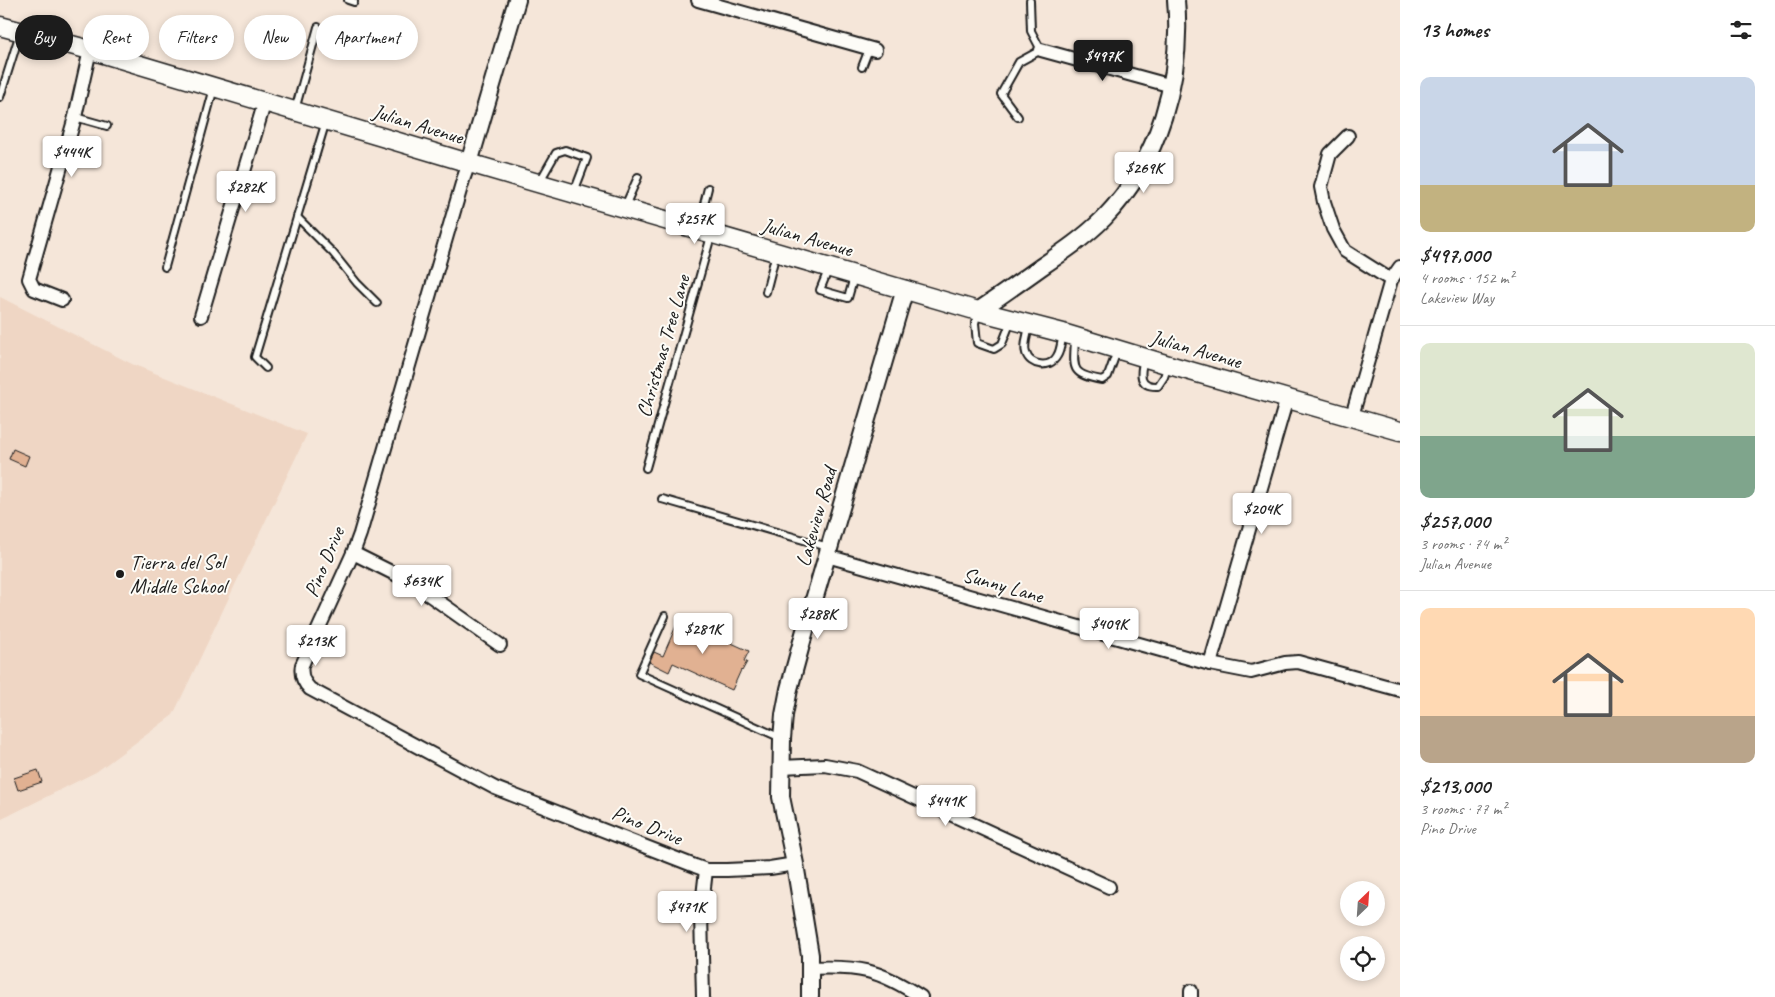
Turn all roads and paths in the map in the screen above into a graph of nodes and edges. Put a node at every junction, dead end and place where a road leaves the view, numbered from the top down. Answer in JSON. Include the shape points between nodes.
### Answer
{"nodes":[{"id":1,"x":517,"y":0,"type":"edge"},
{"id":2,"x":698,"y":0,"type":"edge"},
{"id":3,"x":1176,"y":0,"type":"edge"},
{"id":4,"x":1030,"y":1,"type":"edge"},
{"id":5,"x":0,"y":26,"type":"edge"},
{"id":6,"x":15,"y":30,"type":"edge"},
{"id":7,"x":316,"y":34,"type":"edge"},
{"id":8,"x":15,"y":50,"type":"edge"},
{"id":9,"x":872,"y":50,"type":"joint"},
{"id":10,"x":1040,"y":50,"type":"junction"},
{"id":11,"x":88,"y":60,"type":"edge"},
{"id":12,"x":124,"y":60,"type":"edge"},
{"id":13,"x":862,"y":67,"type":"dead end"},
{"id":14,"x":1172,"y":86,"type":"junction"},
{"id":15,"x":214,"y":87,"type":"junction"},
{"id":16,"x":0,"y":97,"type":"edge"},
{"id":17,"x":265,"y":102,"type":"junction"},
{"id":18,"x":295,"y":111,"type":"junction"},
{"id":19,"x":75,"y":117,"type":"junction"},
{"id":20,"x":1018,"y":117,"type":"dead end"},
{"id":21,"x":326,"y":120,"type":"junction"},
{"id":22,"x":107,"y":126,"type":"dead end"},
{"id":23,"x":1348,"y":136,"type":"dead end"},
{"id":24,"x":469,"y":163,"type":"junction"},
{"id":25,"x":638,"y":177,"type":"dead end"},
{"id":26,"x":539,"y":183,"type":"junction"},
{"id":27,"x":708,"y":188,"type":"dead end"},
{"id":28,"x":573,"y":193,"type":"junction"},
{"id":29,"x":624,"y":208,"type":"junction"},
{"id":30,"x":297,"y":217,"type":"junction"},
{"id":31,"x":705,"y":231,"type":"junction"},
{"id":32,"x":777,"y":252,"type":"junction"},
{"id":33,"x":165,"y":267,"type":"dead end"},
{"id":34,"x":830,"y":267,"type":"junction"},
{"id":35,"x":1400,"y":267,"type":"edge"},
{"id":36,"x":854,"y":274,"type":"junction"},
{"id":37,"x":1391,"y":280,"type":"junction"},
{"id":38,"x":905,"y":290,"type":"junction"},
{"id":39,"x":766,"y":292,"type":"dead end"},
{"id":40,"x":62,"y":300,"type":"dead end"},
{"id":41,"x":377,"y":303,"type":"dead end"},
{"id":42,"x":978,"y":311,"type":"junction"},
{"id":43,"x":201,"y":316,"type":"dead end"},
{"id":44,"x":1011,"y":320,"type":"junction"},
{"id":45,"x":1029,"y":325,"type":"junction"},
{"id":46,"x":1069,"y":335,"type":"junction"},
{"id":47,"x":1117,"y":350,"type":"junction"},
{"id":48,"x":1145,"y":358,"type":"junction"},
{"id":49,"x":1169,"y":365,"type":"junction"},
{"id":50,"x":266,"y":368,"type":"dead end"},
{"id":51,"x":1287,"y":398,"type":"junction"},
{"id":52,"x":1352,"y":416,"type":"junction"},
{"id":53,"x":1400,"y":430,"type":"edge"},
{"id":54,"x":646,"y":468,"type":"dead end"},
{"id":55,"x":662,"y":499,"type":"dead end"},
{"id":56,"x":828,"y":551,"type":"junction"},
{"id":57,"x":353,"y":553,"type":"junction"},
{"id":58,"x":665,"y":616,"type":"dead end"},
{"id":59,"x":500,"y":645,"type":"dead end"},
{"id":60,"x":1210,"y":664,"type":"junction"},
{"id":61,"x":1400,"y":690,"type":"edge"},
{"id":62,"x":782,"y":738,"type":"junction"},
{"id":63,"x":781,"y":767,"type":"junction"},
{"id":64,"x":795,"y":864,"type":"junction"},
{"id":65,"x":706,"y":870,"type":"junction"},
{"id":66,"x":1110,"y":886,"type":"dead end"},
{"id":67,"x":809,"y":968,"type":"junction"},
{"id":68,"x":703,"y":997,"type":"edge"},
{"id":69,"x":810,"y":997,"type":"edge"},
{"id":70,"x":921,"y":997,"type":"edge"}],
"edges":[{"from":1,"to":24,"type":"street","name":"Pino Drive"},
{"from":2,"to":9,"type":"street"},
{"from":3,"to":14,"type":"street","via":[[1177,44]]},
{"from":4,"to":10,"type":"lane","via":[[1030,31]]},
{"from":5,"to":6,"type":"main road","name":"Julian Avenue"},
{"from":7,"to":18,"type":"lane"},
{"from":8,"to":16,"type":"lane"},
{"from":9,"to":13,"type":"lane"},
{"from":10,"to":14,"type":"street"},
{"from":10,"to":20,"type":"lane","via":[[1019,62],[1001,94]]},
{"from":11,"to":19,"type":"street"},
{"from":12,"to":15,"type":"main road","name":"Julian Avenue"},
{"from":14,"to":42,"type":"street","via":[[1149,150],[1119,200],[1082,238]]},
{"from":15,"to":17,"type":"main road","name":"Julian Avenue"},
{"from":15,"to":33,"type":"lane"},
{"from":17,"to":18,"type":"main road","name":"Julian Avenue"},
{"from":17,"to":43,"type":"street"},
{"from":18,"to":21,"type":"main road","name":"Julian Avenue"},
{"from":19,"to":22,"type":"lane"},
{"from":19,"to":40,"type":"street","via":[[29,279],[34,288]]},
{"from":21,"to":24,"type":"main road","name":"Julian Avenue"},
{"from":21,"to":30,"type":"lane"},
{"from":23,"to":37,"type":"street","via":[[1330,154],[1321,186],[1324,202],[1345,251]]},
{"from":24,"to":26,"type":"main road","name":"Julian Avenue"},
{"from":24,"to":57,"type":"street","name":"Pino Drive"},
{"from":25,"to":29,"type":"lane"},
{"from":26,"to":28,"type":"main road","name":"Julian Avenue"},
{"from":26,"to":28,"type":"lane","via":[[556,153],[565,150],[587,158]]},
{"from":27,"to":31,"type":"lane","name":"Christmas Tree Lane"},
{"from":28,"to":29,"type":"main road","name":"Julian Avenue"},
{"from":29,"to":31,"type":"main road","name":"Julian Avenue"},
{"from":30,"to":41,"type":"lane"},
{"from":30,"to":50,"type":"lane","via":[[255,357]]},
{"from":31,"to":32,"type":"main road","name":"Julian Avenue"},
{"from":31,"to":54,"type":"lane","name":"Christmas Tree Lane"},
{"from":32,"to":34,"type":"main road","name":"Julian Avenue"},
{"from":32,"to":39,"type":"lane"},
{"from":34,"to":36,"type":"main road","name":"Julian Avenue"},
{"from":34,"to":36,"type":"lane","via":[[820,290],[848,298]]},
{"from":35,"to":37,"type":"street"},
{"from":36,"to":38,"type":"main road","name":"Julian Avenue"},
{"from":37,"to":52,"type":"street"},
{"from":38,"to":42,"type":"main road","name":"Julian Avenue"},
{"from":38,"to":56,"type":"street","name":"Lakeview Road"},
{"from":42,"to":44,"type":"main road","name":"Julian Avenue"},
{"from":42,"to":44,"type":"lane","via":[[975,323],[977,344],[994,349],[1002,344]]},
{"from":44,"to":45,"type":"main road","name":"Julian Avenue"},
{"from":45,"to":46,"type":"main road","name":"Julian Avenue"},
{"from":45,"to":46,"type":"lane","via":[[1026,353],[1040,365],[1057,356]]},
{"from":46,"to":47,"type":"main road","name":"Julian Avenue"},
{"from":46,"to":47,"type":"lane","via":[[1074,367],[1086,377],[1102,380],[1108,376]]},
{"from":47,"to":48,"type":"main road","name":"Julian Avenue"},
{"from":48,"to":49,"type":"main road","name":"Julian Avenue"},
{"from":48,"to":49,"type":"lane","via":[[1141,376],[1150,386],[1158,386]]},
{"from":49,"to":51,"type":"main road","name":"Julian Avenue"},
{"from":51,"to":52,"type":"main road","name":"Julian Avenue"},
{"from":51,"to":60,"type":"street"},
{"from":52,"to":53,"type":"main road","name":"Julian Avenue"},
{"from":55,"to":56,"type":"lane"},
{"from":56,"to":60,"type":"street","name":"Sunny Lane"},
{"from":56,"to":62,"type":"street","name":"Lakeview Road","via":[[789,689]]},
{"from":57,"to":59,"type":"street","via":[[411,582]]},
{"from":57,"to":65,"type":"street","name":"Pino Drive","via":[[302,665],[303,680],[310,689],[495,788]]},
{"from":58,"to":62,"type":"lane","via":[[639,674]]},
{"from":60,"to":61,"type":"street","name":"Sunny Lane","via":[[1251,672],[1298,662]]},
{"from":62,"to":63,"type":"street","name":"Lakeview Road"},
{"from":63,"to":64,"type":"street","name":"Lakeview Road","via":[[781,797]]},
{"from":63,"to":66,"type":"street","via":[[825,765],[857,771]]},
{"from":64,"to":65,"type":"street","name":"Pino Drive"},
{"from":64,"to":67,"type":"street","name":"Lakeview Road","via":[[810,955]]},
{"from":65,"to":68,"type":"street","via":[[700,914]]},
{"from":67,"to":69,"type":"street","name":"Lakeview Road"},
{"from":67,"to":70,"type":"street","via":[[848,967],[874,971]]}]}
